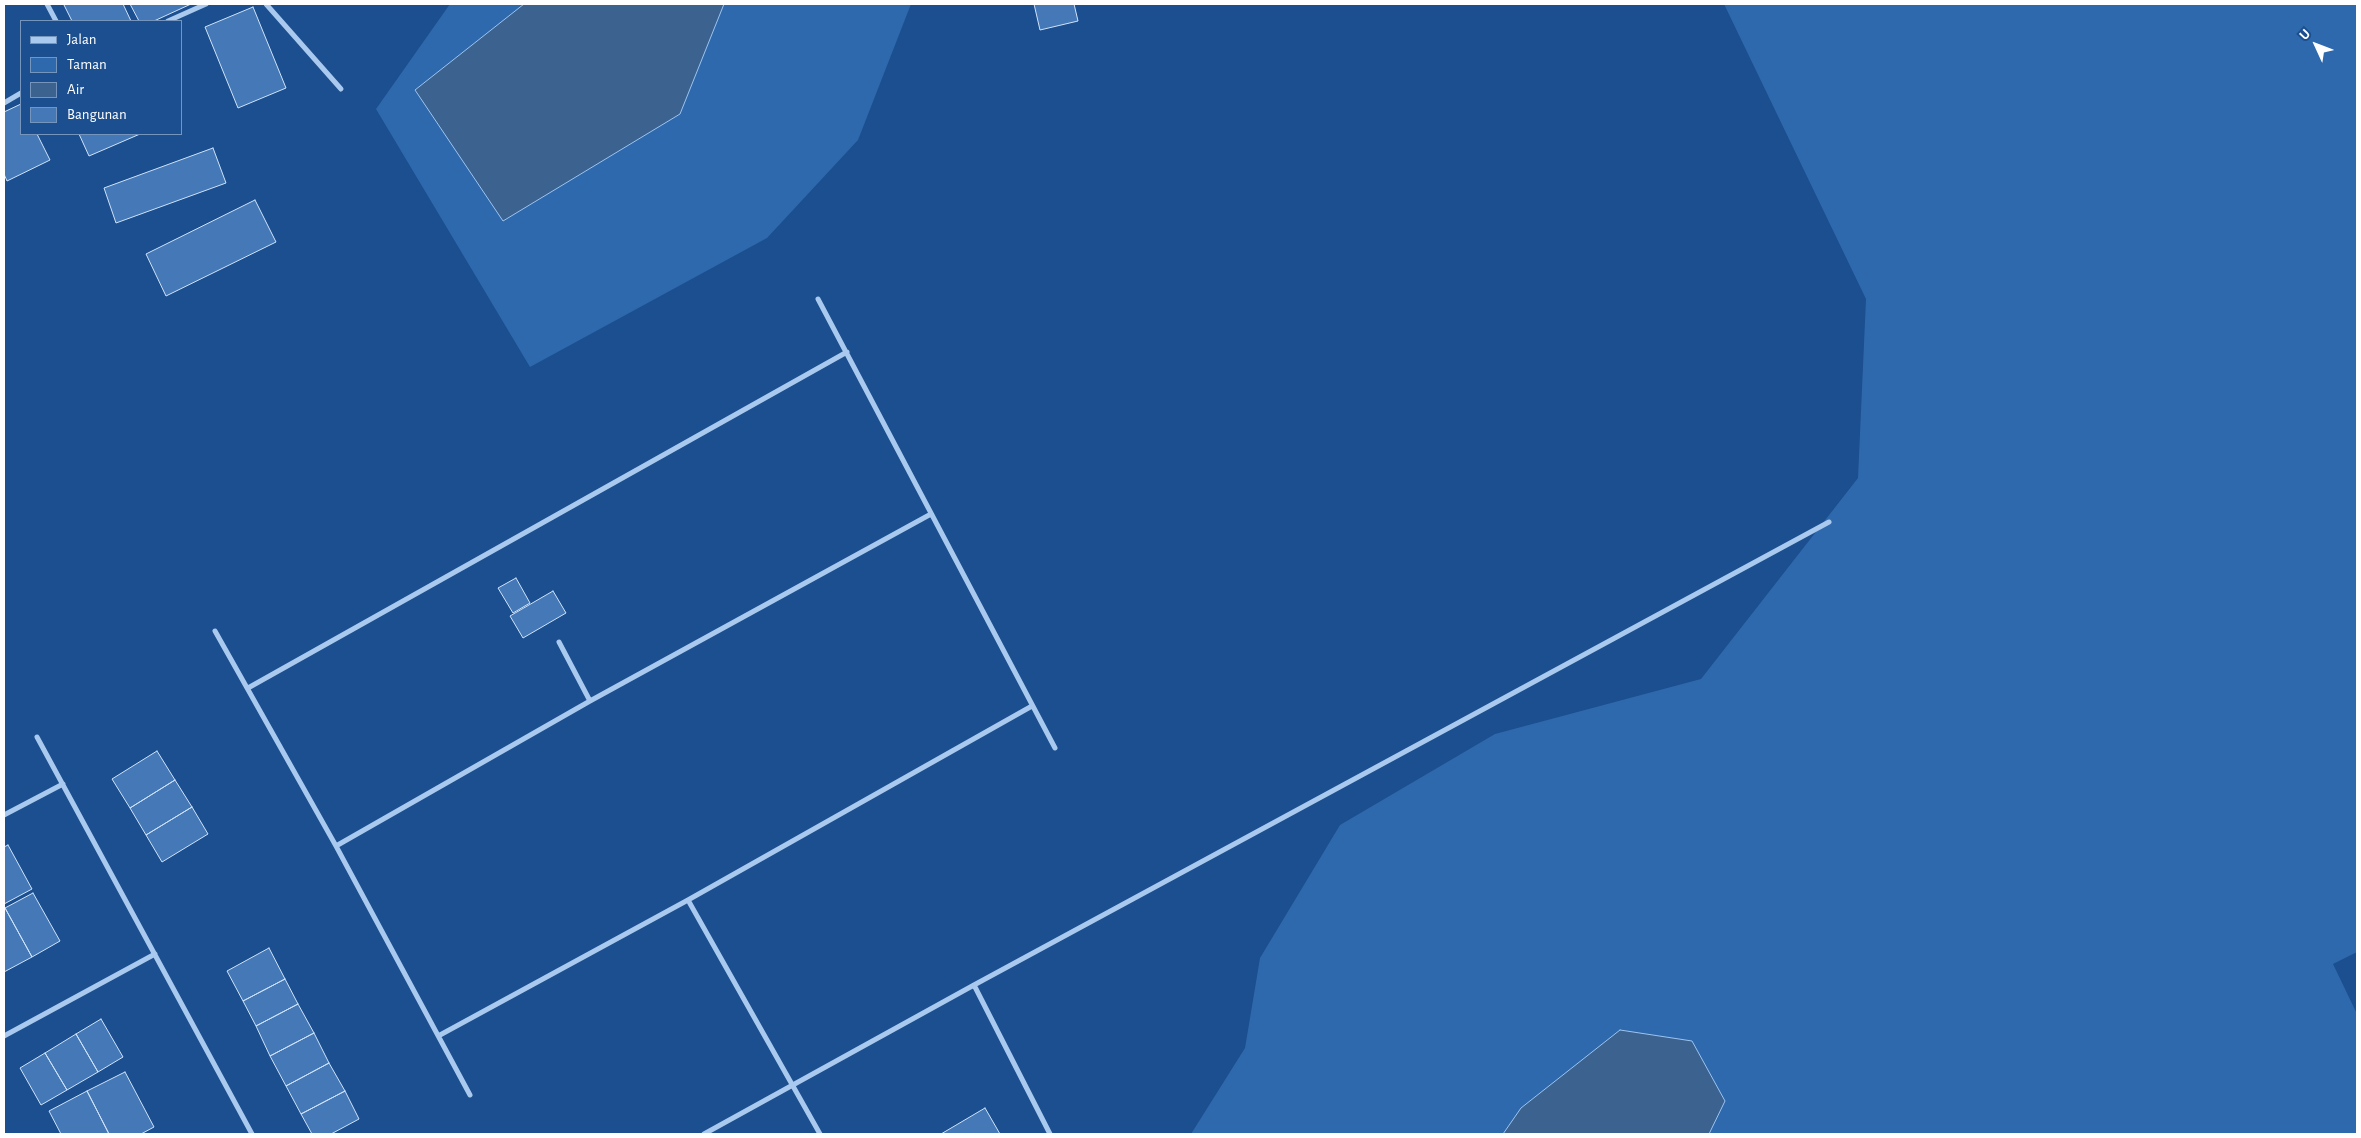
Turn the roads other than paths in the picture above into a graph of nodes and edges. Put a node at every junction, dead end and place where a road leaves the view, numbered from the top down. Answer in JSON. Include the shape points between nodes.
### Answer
{"nodes":[{"id":1,"x":47,"y":4,"type":"edge"},
{"id":2,"x":206,"y":4,"type":"edge"},
{"id":3,"x":266,"y":4,"type":"edge"},
{"id":4,"x":55,"y":20,"type":"edge"},
{"id":5,"x":170,"y":20,"type":"edge"},
{"id":6,"x":341,"y":89,"type":"dead end"},
{"id":7,"x":20,"y":94,"type":"edge"},
{"id":8,"x":4,"y":103,"type":"edge"},
{"id":9,"x":818,"y":299,"type":"dead end"},
{"id":10,"x":847,"y":352,"type":"junction"},
{"id":11,"x":931,"y":514,"type":"junction"},
{"id":12,"x":1829,"y":522,"type":"dead end"},
{"id":13,"x":215,"y":630,"type":"dead end"},
{"id":14,"x":559,"y":642,"type":"dead end"},
{"id":15,"x":248,"y":688,"type":"junction"},
{"id":16,"x":590,"y":701,"type":"junction"},
{"id":17,"x":1032,"y":706,"type":"junction"},
{"id":18,"x":37,"y":737,"type":"dead end"},
{"id":19,"x":1055,"y":748,"type":"dead end"},
{"id":20,"x":63,"y":784,"type":"junction"},
{"id":21,"x":4,"y":815,"type":"edge"},
{"id":22,"x":336,"y":846,"type":"junction"},
{"id":23,"x":688,"y":900,"type":"junction"},
{"id":24,"x":155,"y":954,"type":"junction"},
{"id":25,"x":974,"y":985,"type":"junction"},
{"id":26,"x":440,"y":1035,"type":"junction"},
{"id":27,"x":4,"y":1036,"type":"edge"},
{"id":28,"x":792,"y":1086,"type":"junction"},
{"id":29,"x":470,"y":1095,"type":"dead end"},
{"id":30,"x":252,"y":1134,"type":"edge"},
{"id":31,"x":704,"y":1134,"type":"edge"},
{"id":32,"x":820,"y":1134,"type":"edge"},
{"id":33,"x":1050,"y":1134,"type":"edge"}],
"edges":[{"from":1,"to":4,"type":"street"},
{"from":2,"to":5,"type":"street"},
{"from":3,"to":6,"type":"street"},
{"from":7,"to":8,"type":"street"},
{"from":9,"to":10,"type":"street"},
{"from":10,"to":11,"type":"street"},
{"from":10,"to":15,"type":"street"},
{"from":11,"to":16,"type":"street"},
{"from":11,"to":17,"type":"street"},
{"from":12,"to":25,"type":"street"},
{"from":13,"to":15,"type":"street"},
{"from":14,"to":16,"type":"street"},
{"from":15,"to":22,"type":"street"},
{"from":16,"to":22,"type":"street"},
{"from":17,"to":19,"type":"street"},
{"from":17,"to":23,"type":"street"},
{"from":18,"to":20,"type":"street"},
{"from":20,"to":21,"type":"street"},
{"from":20,"to":24,"type":"street"},
{"from":22,"to":26,"type":"street"},
{"from":23,"to":26,"type":"street"},
{"from":23,"to":28,"type":"street"},
{"from":24,"to":27,"type":"street"},
{"from":24,"to":30,"type":"street"},
{"from":25,"to":28,"type":"street"},
{"from":25,"to":33,"type":"street"},
{"from":26,"to":29,"type":"street"},
{"from":28,"to":31,"type":"street"},
{"from":28,"to":32,"type":"street"}]}
